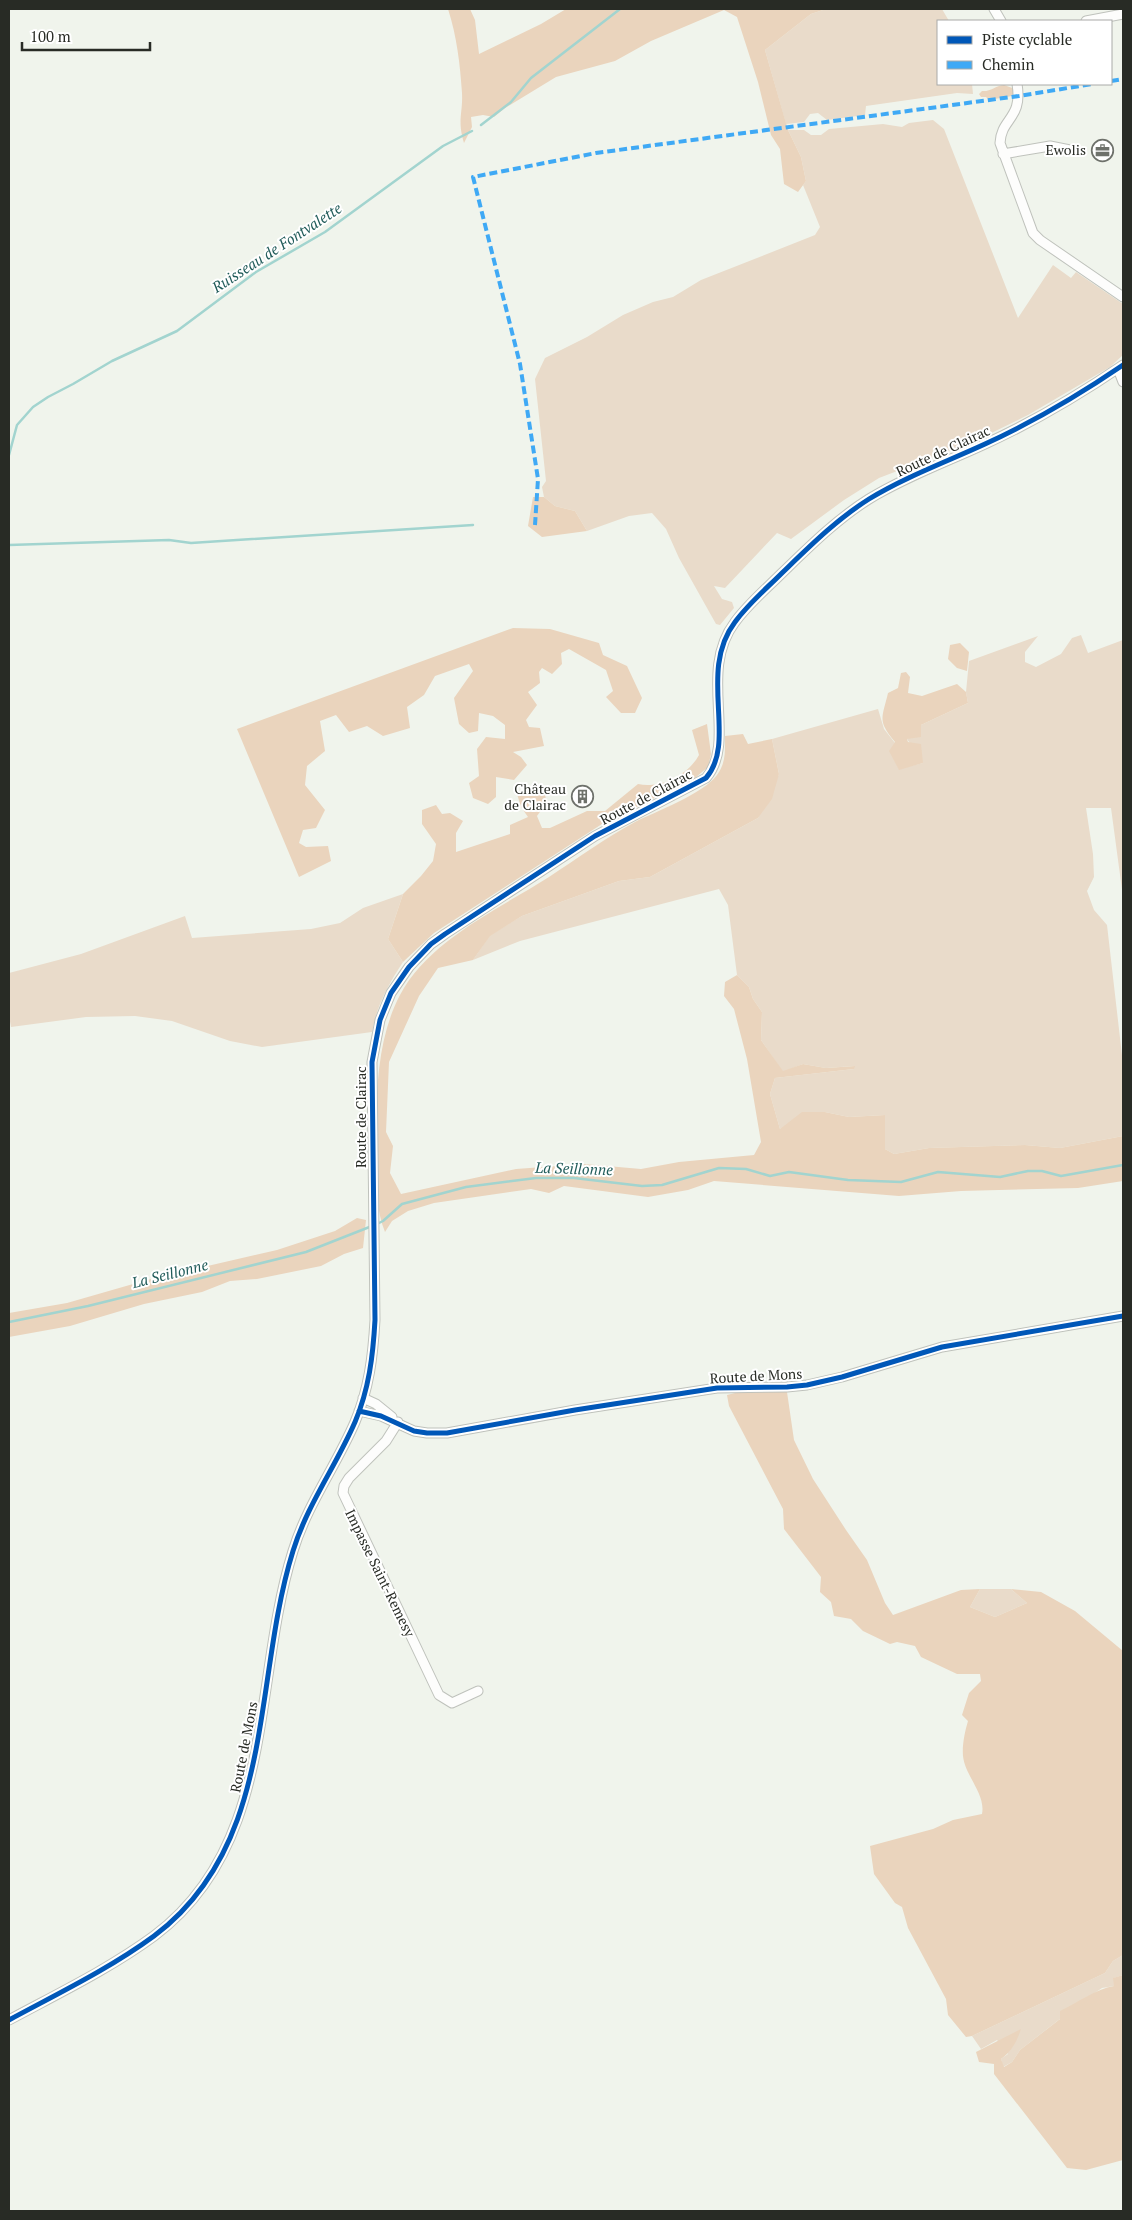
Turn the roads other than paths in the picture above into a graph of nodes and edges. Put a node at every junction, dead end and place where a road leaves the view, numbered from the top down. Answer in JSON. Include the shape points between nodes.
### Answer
{"nodes":[{"id":1,"x":994,"y":9,"type":"edge"},
{"id":2,"x":1123,"y":14,"type":"edge"},
{"id":3,"x":1000,"y":20,"type":"edge"},
{"id":4,"x":1091,"y":20,"type":"edge"},
{"id":5,"x":1017,"y":85,"type":"edge"},
{"id":6,"x":1070,"y":150,"type":"dead end"},
{"id":7,"x":1003,"y":154,"type":"junction"},
{"id":8,"x":1123,"y":297,"type":"edge"},
{"id":9,"x":1121,"y":367,"type":"edge"},
{"id":10,"x":1123,"y":382,"type":"edge"},
{"id":11,"x":374,"y":1243,"type":"joint"},
{"id":12,"x":1123,"y":1316,"type":"edge"},
{"id":13,"x":363,"y":1398,"type":"junction"},
{"id":14,"x":359,"y":1411,"type":"junction"},
{"id":15,"x":398,"y":1422,"type":"junction"},
{"id":16,"x":478,"y":1692,"type":"dead end"},
{"id":17,"x":9,"y":2020,"type":"edge"}],
"edges":[{"from":1,"to":3,"type":"street"},
{"from":2,"to":4,"type":"street"},
{"from":5,"to":7,"type":"street","via":[[1019,102],[1002,134]]},
{"from":6,"to":7,"type":"street","via":[[1050,146]]},
{"from":7,"to":8,"type":"street","via":[[1036,237]]},
{"from":9,"to":10,"type":"street"},
{"from":9,"to":11,"type":"street","name":"Route de Clairac","via":[[1028,423],[869,499],[834,526],[754,601],[728,632],[717,667],[718,752],[706,778],[595,836],[445,934],[409,967],[385,1006],[375,1045],[372,1082]]},
{"from":11,"to":13,"type":"street","name":"Route de Mons","via":[[376,1320],[373,1354]]},
{"from":12,"to":15,"type":"street","name":"Route de Mons","via":[[942,1347],[807,1385],[717,1388],[448,1433],[414,1431]]},
{"from":13,"to":14,"type":"street","name":"Route de Mons"},
{"from":13,"to":15,"type":"street","name":"Route de Mons"},
{"from":14,"to":15,"type":"street","name":"Route de Mons"},
{"from":14,"to":17,"type":"street","name":"Route de Mons","via":[[309,1510],[293,1552],[282,1594],[248,1787],[235,1830],[216,1867],[188,1904],[155,1935],[122,1958]]},
{"from":15,"to":16,"type":"street","name":"Impasse Saint-Remesy","via":[[386,1441],[348,1478],[343,1493],[439,1695],[452,1703]]}]}
